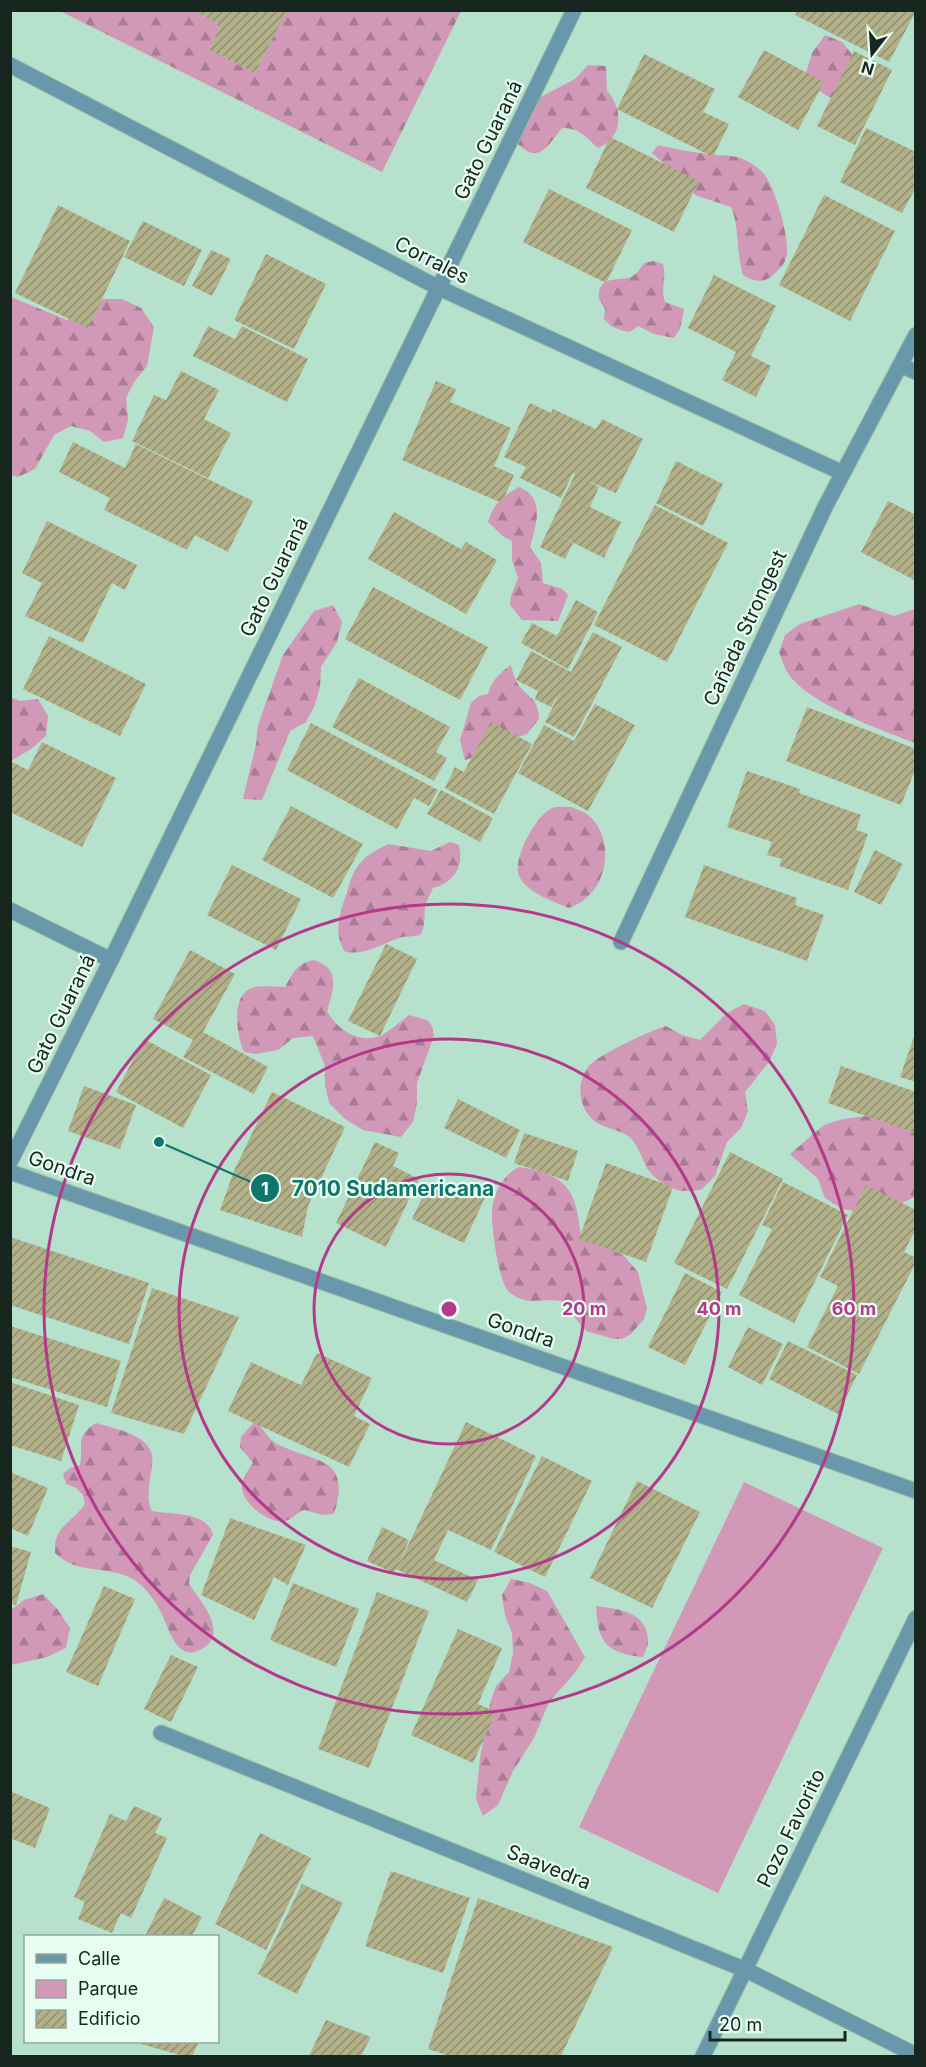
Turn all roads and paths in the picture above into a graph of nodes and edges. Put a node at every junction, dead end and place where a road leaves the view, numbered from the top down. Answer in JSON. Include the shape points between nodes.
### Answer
{"nodes":[{"id":1,"x":574,"y":10,"type":"edge"},
{"id":2,"x":10,"y":65,"type":"edge"},
{"id":3,"x":439,"y":288,"type":"junction"},
{"id":4,"x":915,"y":335,"type":"edge"},
{"id":5,"x":900,"y":365,"type":"junction"},
{"id":6,"x":915,"y":372,"type":"edge"},
{"id":7,"x":843,"y":473,"type":"junction"},
{"id":8,"x":10,"y":910,"type":"edge"},
{"id":9,"x":621,"y":942,"type":"dead end"},
{"id":10,"x":111,"y":960,"type":"junction"},
{"id":11,"x":10,"y":1162,"type":"edge"},
{"id":12,"x":10,"y":1172,"type":"edge"},
{"id":13,"x":915,"y":1491,"type":"edge"},
{"id":14,"x":915,"y":1618,"type":"edge"},
{"id":15,"x":161,"y":1733,"type":"dead end"},
{"id":16,"x":746,"y":1970,"type":"junction"},
{"id":17,"x":915,"y":2055,"type":"edge"},
{"id":18,"x":703,"y":2056,"type":"edge"}],
"edges":[{"from":1,"to":3,"type":"street","name":"Gato Guaraná"},
{"from":2,"to":3,"type":"street","name":"Corrales"},
{"from":3,"to":7,"type":"street","name":"Corrales"},
{"from":3,"to":10,"type":"street","name":"Gato Guaraná"},
{"from":4,"to":5,"type":"street","name":"Cañada Strongest"},
{"from":5,"to":6,"type":"street"},
{"from":5,"to":7,"type":"street","name":"Cañada Strongest"},
{"from":7,"to":9,"type":"street","name":"Cañada Strongest"},
{"from":8,"to":10,"type":"street"},
{"from":10,"to":11,"type":"street","name":"Gato Guaraná"},
{"from":12,"to":13,"type":"street","name":"Gondra"},
{"from":14,"to":16,"type":"street","name":"Pozo Favorito"},
{"from":15,"to":16,"type":"street","name":"Saavedra"},
{"from":16,"to":17,"type":"street","name":"Saavedra"},
{"from":16,"to":18,"type":"street","name":"Pozo Favorito"}]}
